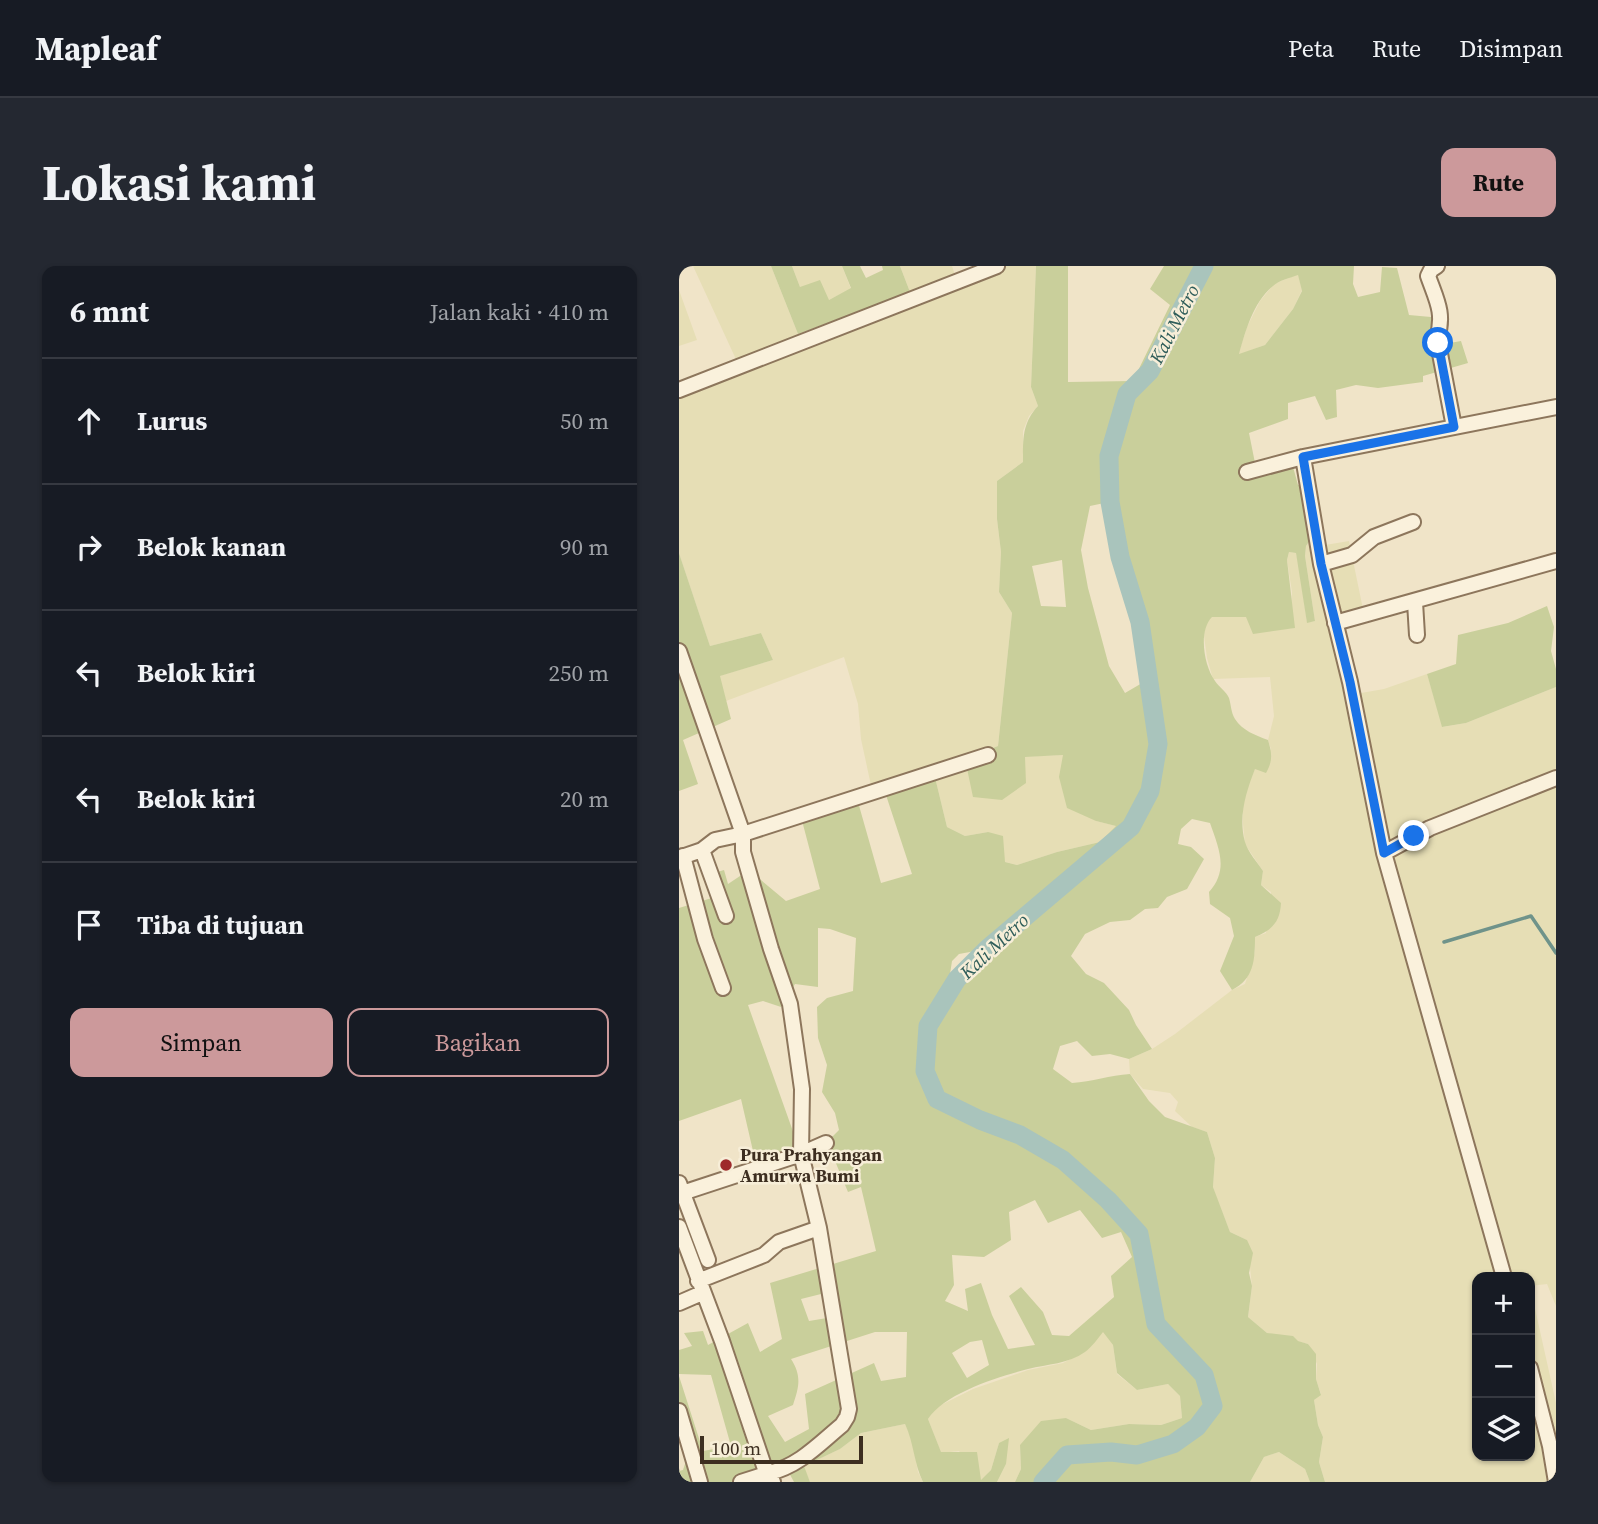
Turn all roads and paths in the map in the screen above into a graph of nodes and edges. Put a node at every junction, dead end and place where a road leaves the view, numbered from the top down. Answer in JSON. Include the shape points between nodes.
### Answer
{"nodes":[{"id":1,"x":997,"y":266,"type":"edge"},
{"id":2,"x":1437,"y":266,"type":"edge"},
{"id":3,"x":679,"y":390,"type":"edge"},
{"id":4,"x":1547,"y":410,"type":"edge"},
{"id":5,"x":1454,"y":427,"type":"junction"},
{"id":6,"x":1303,"y":457,"type":"junction"},
{"id":7,"x":1247,"y":472,"type":"dead end"},
{"id":8,"x":1413,"y":522,"type":"dead end"},
{"id":9,"x":1556,"y":561,"type":"edge"},
{"id":10,"x":1321,"y":564,"type":"junction"},
{"id":11,"x":1415,"y":602,"type":"junction"},
{"id":12,"x":1335,"y":622,"type":"junction"},
{"id":13,"x":1417,"y":635,"type":"dead end"},
{"id":14,"x":679,"y":650,"type":"edge"},
{"id":15,"x":685,"y":687,"type":"edge"},
{"id":16,"x":988,"y":755,"type":"dead end"},
{"id":17,"x":1556,"y":778,"type":"edge"},
{"id":18,"x":743,"y":834,"type":"junction"},
{"id":19,"x":702,"y":850,"type":"junction"},
{"id":20,"x":1384,"y":853,"type":"junction"},
{"id":21,"x":681,"y":857,"type":"edge"},
{"id":22,"x":726,"y":916,"type":"dead end"},
{"id":23,"x":723,"y":988,"type":"dead end"},
{"id":24,"x":826,"y":1143,"type":"dead end"},
{"id":25,"x":801,"y":1154,"type":"junction"},
{"id":26,"x":680,"y":1190,"type":"edge"},
{"id":27,"x":679,"y":1227,"type":"edge"},
{"id":28,"x":819,"y":1228,"type":"junction"},
{"id":29,"x":708,"y":1260,"type":"dead end"},
{"id":30,"x":1503,"y":1272,"type":"edge"},
{"id":31,"x":700,"y":1287,"type":"junction"},
{"id":32,"x":679,"y":1303,"type":"edge"},
{"id":33,"x":1535,"y":1388,"type":"edge"},
{"id":34,"x":679,"y":1411,"type":"edge"},
{"id":35,"x":771,"y":1477,"type":"edge"},
{"id":36,"x":700,"y":1482,"type":"edge"},
{"id":37,"x":741,"y":1482,"type":"edge"},
{"id":38,"x":1556,"y":1482,"type":"edge"}],
"edges":[{"from":1,"to":3,"type":"street"},
{"from":2,"to":5,"type":"street","via":[[1428,276],[1441,317],[1437,338]]},
{"from":4,"to":5,"type":"street"},
{"from":5,"to":6,"type":"street"},
{"from":6,"to":7,"type":"street"},
{"from":6,"to":10,"type":"street"},
{"from":8,"to":10,"type":"street","via":[[1374,537],[1352,555]]},
{"from":9,"to":11,"type":"street"},
{"from":10,"to":12,"type":"street"},
{"from":11,"to":12,"type":"street"},
{"from":11,"to":13,"type":"street"},
{"from":12,"to":20,"type":"street"},
{"from":14,"to":15,"type":"street"},
{"from":15,"to":18,"type":"street"},
{"from":16,"to":18,"type":"street"},
{"from":17,"to":20,"type":"street","via":[[1414,836]]},
{"from":18,"to":19,"type":"street","via":[[715,840]]},
{"from":18,"to":25,"type":"street","via":[[743,852],[790,1004],[802,1089]]},
{"from":19,"to":21,"type":"street"},
{"from":19,"to":22,"type":"street"},
{"from":20,"to":30,"type":"street"},
{"from":21,"to":23,"type":"street"},
{"from":24,"to":25,"type":"street"},
{"from":25,"to":26,"type":"street"},
{"from":25,"to":28,"type":"street"},
{"from":26,"to":29,"type":"street"},
{"from":27,"to":31,"type":"street"},
{"from":28,"to":31,"type":"street","via":[[779,1241],[764,1255]]},
{"from":28,"to":35,"type":"street","via":[[849,1409],[842,1425]]},
{"from":31,"to":32,"type":"street"},
{"from":31,"to":35,"type":"street"},
{"from":33,"to":38,"type":"street"},
{"from":34,"to":36,"type":"street"},
{"from":35,"to":37,"type":"street"}]}
